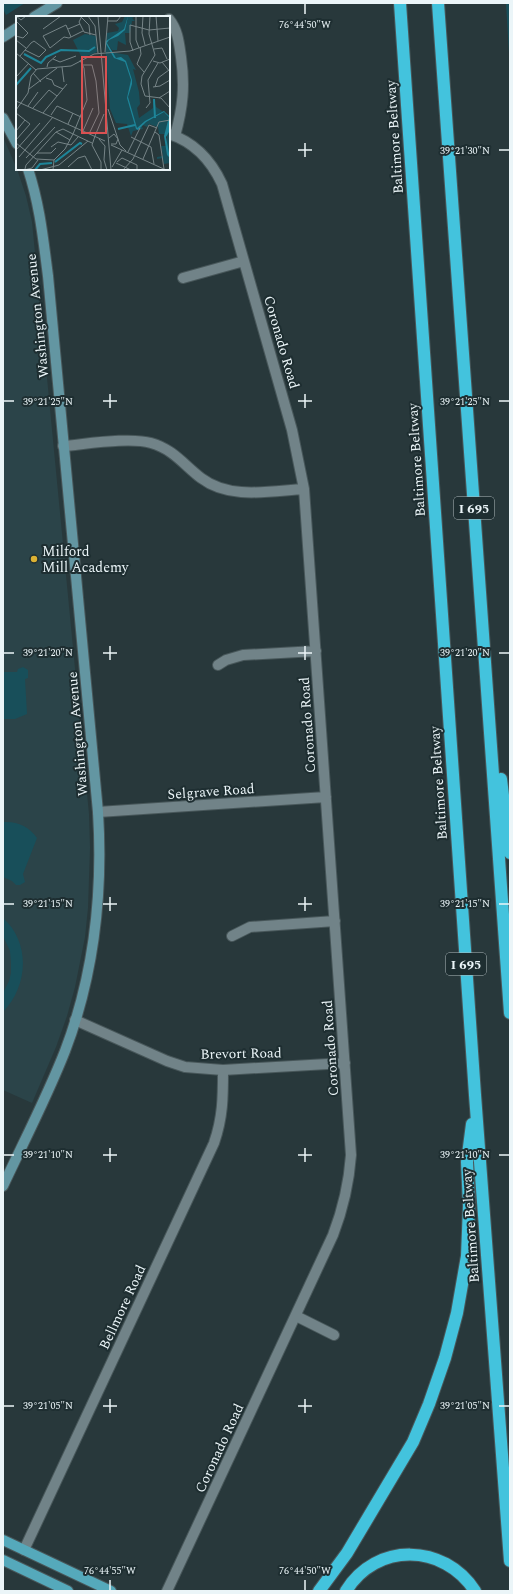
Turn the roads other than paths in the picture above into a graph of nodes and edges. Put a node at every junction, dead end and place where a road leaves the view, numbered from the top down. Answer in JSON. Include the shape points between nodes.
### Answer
{"nodes":[{"id":1,"x":57,"y":3,"type":"edge"},
{"id":2,"x":400,"y":3,"type":"edge"},
{"id":3,"x":438,"y":3,"type":"edge"},
{"id":4,"x":36,"y":16,"type":"edge"},
{"id":5,"x":170,"y":21,"type":"edge"},
{"id":6,"x":16,"y":29,"type":"edge"},
{"id":7,"x":3,"y":37,"type":"edge"},
{"id":8,"x":3,"y":118,"type":"edge"},
{"id":9,"x":172,"y":135,"type":"edge"},
{"id":10,"x":16,"y":142,"type":"edge"},
{"id":11,"x":28,"y":170,"type":"edge"},
{"id":12,"x":244,"y":260,"type":"junction"},
{"id":13,"x":183,"y":278,"type":"dead end"},
{"id":14,"x":63,"y":446,"type":"junction"},
{"id":15,"x":304,"y":489,"type":"junction"},
{"id":16,"x":483,"y":634,"type":"junction"},
{"id":17,"x":316,"y":651,"type":"junction"},
{"id":18,"x":218,"y":666,"type":"dead end"},
{"id":19,"x":326,"y":796,"type":"junction"},
{"id":20,"x":98,"y":812,"type":"junction"},
{"id":21,"x":510,"y":853,"type":"edge"},
{"id":22,"x":335,"y":921,"type":"junction"},
{"id":23,"x":232,"y":936,"type":"dead end"},
{"id":24,"x":510,"y":1013,"type":"edge"},
{"id":25,"x":75,"y":1020,"type":"junction"},
{"id":26,"x":345,"y":1063,"type":"junction"},
{"id":27,"x":223,"y":1070,"type":"junction"},
{"id":28,"x":475,"y":1095,"type":"junction"},
{"id":29,"x":3,"y":1186,"type":"edge"},
{"id":30,"x":296,"y":1316,"type":"junction"},
{"id":31,"x":334,"y":1334,"type":"dead end"},
{"id":32,"x":3,"y":1540,"type":"edge"},
{"id":33,"x":24,"y":1550,"type":"junction"},
{"id":34,"x":3,"y":1560,"type":"edge"},
{"id":35,"x":510,"y":1561,"type":"edge"},
{"id":36,"x":68,"y":1591,"type":"edge"},
{"id":37,"x":111,"y":1591,"type":"edge"},
{"id":38,"x":167,"y":1591,"type":"edge"},
{"id":39,"x":319,"y":1591,"type":"edge"},
{"id":40,"x":346,"y":1591,"type":"edge"},
{"id":41,"x":475,"y":1591,"type":"edge"}],
"edges":[{"from":1,"to":4,"type":"main road"},
{"from":2,"to":28,"type":"highway","name":"Baltimore Beltway","number":"I 695"},
{"from":3,"to":16,"type":"highway","number":"I 695"},
{"from":5,"to":9,"type":"street","via":[[179,41],[184,77],[182,104]]},
{"from":6,"to":7,"type":"main road"},
{"from":8,"to":10,"type":"main road"},
{"from":9,"to":12,"type":"street","name":"Coronado Road","via":[[200,152],[216,171]]},
{"from":11,"to":14,"type":"main road","name":"Washington Avenue","via":[[41,220]]},
{"from":12,"to":13,"type":"street"},
{"from":12,"to":15,"type":"street","name":"Coronado Road","via":[[292,430]]},
{"from":14,"to":15,"type":"street","via":[[127,441],[150,443],[170,451],[209,483],[231,491],[243,493]]},
{"from":14,"to":20,"type":"main road","name":"Washington Avenue"},
{"from":15,"to":17,"type":"street","name":"Coronado Road"},
{"from":16,"to":21,"type":"highway"},
{"from":16,"to":24,"type":"highway","number":"I 695"},
{"from":17,"to":18,"type":"street","via":[[243,655],[226,660]]},
{"from":17,"to":19,"type":"street","name":"Coronado Road"},
{"from":19,"to":20,"type":"street","name":"Selgrave Road"},
{"from":19,"to":22,"type":"street","name":"Coronado Road"},
{"from":20,"to":25,"type":"main road","name":"Washington Avenue","via":[[100,847],[97,909],[89,965]]},
{"from":22,"to":23,"type":"street","via":[[250,926]]},
{"from":22,"to":26,"type":"street","name":"Coronado Road"},
{"from":25,"to":27,"type":"street","name":"Brevort Road","via":[[167,1061],[185,1067]]},
{"from":25,"to":29,"type":"main road","name":"Washington Avenue","via":[[48,1090]]},
{"from":26,"to":27,"type":"street","name":"Brevort Road"},
{"from":26,"to":30,"type":"street","name":"Coronado Road","via":[[351,1155],[346,1195],[333,1234]]},
{"from":27,"to":33,"type":"street","name":"Bellmore Road","via":[[222,1112],[214,1143]]},
{"from":28,"to":35,"type":"highway","name":"Baltimore Beltway","number":"I 695"},
{"from":28,"to":39,"type":"highway","via":[[467,1162],[467,1256],[460,1300],[445,1358],[413,1442],[347,1552]]},
{"from":30,"to":31,"type":"street"},
{"from":30,"to":38,"type":"street","name":"Coronado Road"},
{"from":32,"to":33,"type":"main road"},
{"from":33,"to":37,"type":"main road"},
{"from":34,"to":36,"type":"main road"},
{"from":40,"to":41,"type":"highway","via":[[357,1576],[378,1562],[397,1555],[412,1554],[433,1558],[454,1568]]}]}
